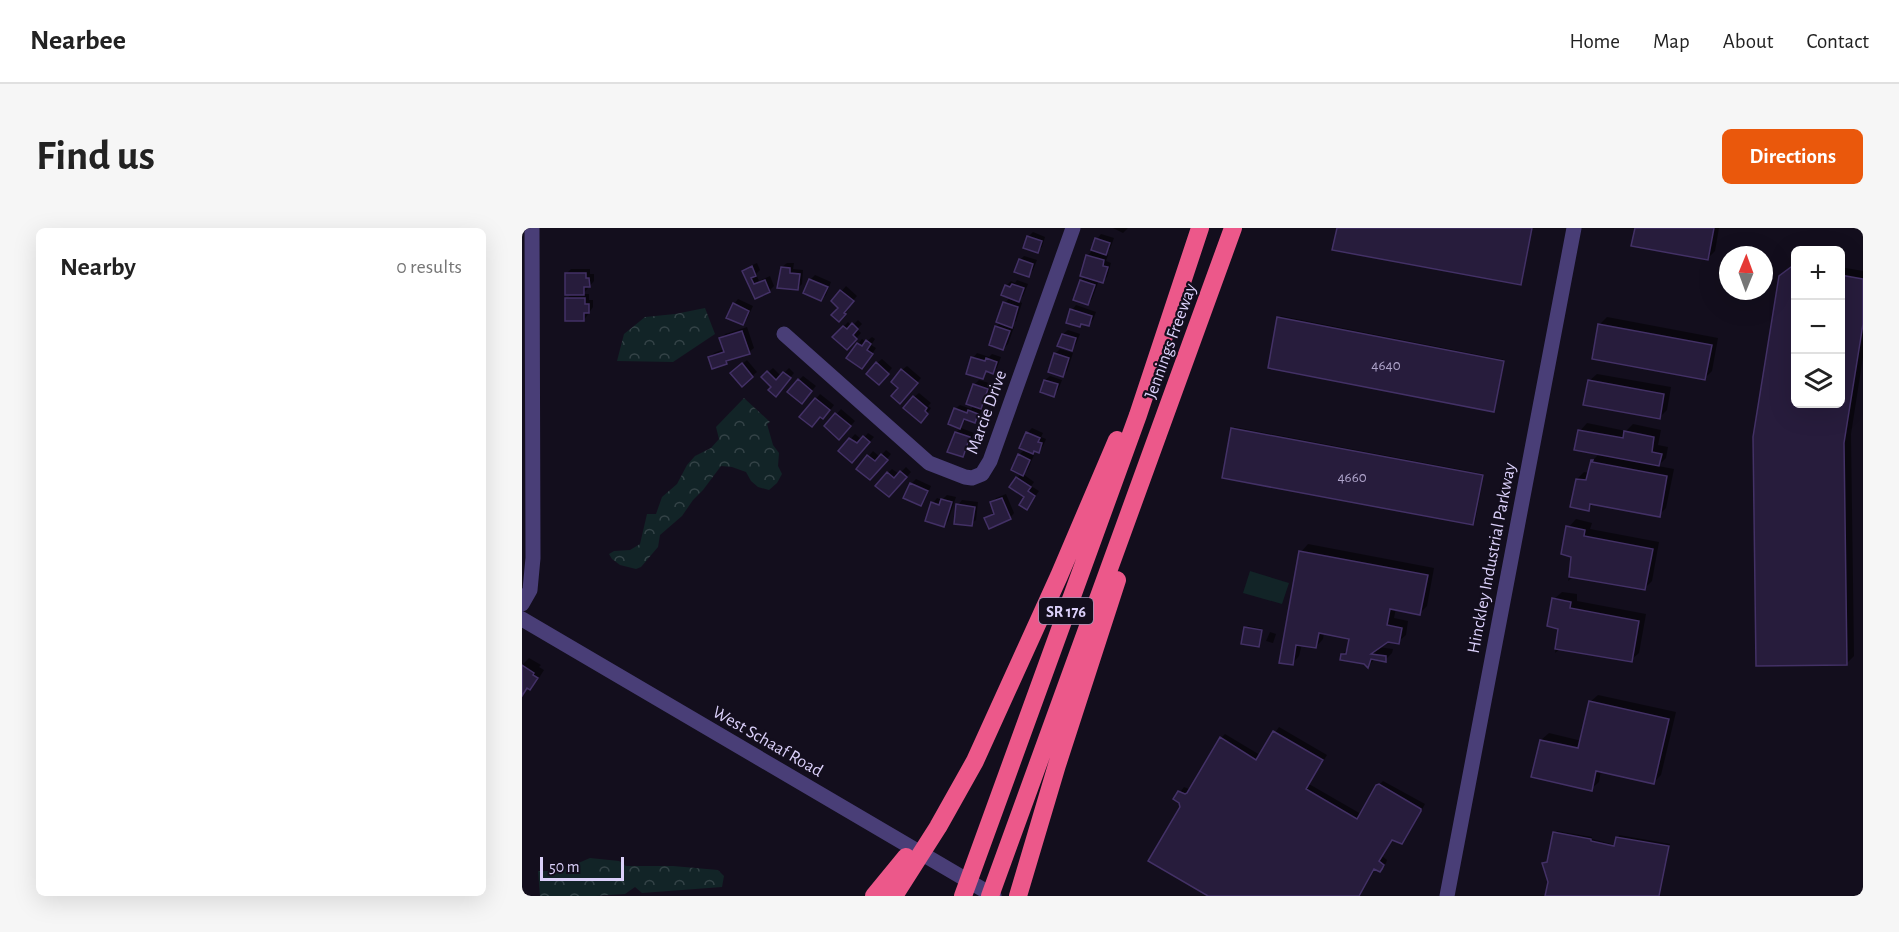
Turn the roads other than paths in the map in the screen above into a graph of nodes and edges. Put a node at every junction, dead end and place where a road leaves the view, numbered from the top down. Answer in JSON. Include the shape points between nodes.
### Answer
{"nodes":[{"id":1,"x":532,"y":228,"type":"edge"},
{"id":2,"x":1074,"y":228,"type":"edge"},
{"id":3,"x":1200,"y":228,"type":"edge"},
{"id":4,"x":1233,"y":228,"type":"edge"},
{"id":5,"x":1574,"y":228,"type":"edge"},
{"id":6,"x":1167,"y":326,"type":"junction"},
{"id":7,"x":527,"y":331,"type":"edge"},
{"id":8,"x":784,"y":334,"type":"dead end"},
{"id":9,"x":1146,"y":469,"type":"junction"},
{"id":10,"x":522,"y":604,"type":"edge"},
{"id":11,"x":522,"y":619,"type":"edge"},
{"id":12,"x":999,"y":708,"type":"junction"},
{"id":13,"x":992,"y":894,"type":"edge"},
{"id":14,"x":874,"y":896,"type":"edge"},
{"id":15,"x":894,"y":896,"type":"edge"},
{"id":16,"x":963,"y":896,"type":"edge"},
{"id":17,"x":1017,"y":896,"type":"edge"},
{"id":18,"x":1447,"y":896,"type":"edge"}],
"edges":[{"from":1,"to":7,"type":"street"},
{"from":2,"to":8,"type":"street","name":"Marcie Drive","via":[[990,461],[977,477],[965,477],[929,463]]},
{"from":3,"to":6,"type":"highway","name":"Jennings Freeway","number":"SR 176"},
{"from":4,"to":9,"type":"highway","name":"Jennings Freeway","number":"SR 176"},
{"from":5,"to":18,"type":"street","name":"Hinckley Industrial Parkway"},
{"from":6,"to":12,"type":"highway"},
{"from":6,"to":16,"type":"highway","number":"SR 176"},
{"from":7,"to":10,"type":"street","via":[[533,558],[530,590]]},
{"from":9,"to":13,"type":"highway","number":"SR 176"},
{"from":9,"to":17,"type":"highway","via":[[1131,535]]},
{"from":11,"to":13,"type":"street","name":"West Schaaf Road"},
{"from":12,"to":14,"type":"highway","via":[[926,831]]},
{"from":12,"to":15,"type":"highway","via":[[967,777]]}]}
